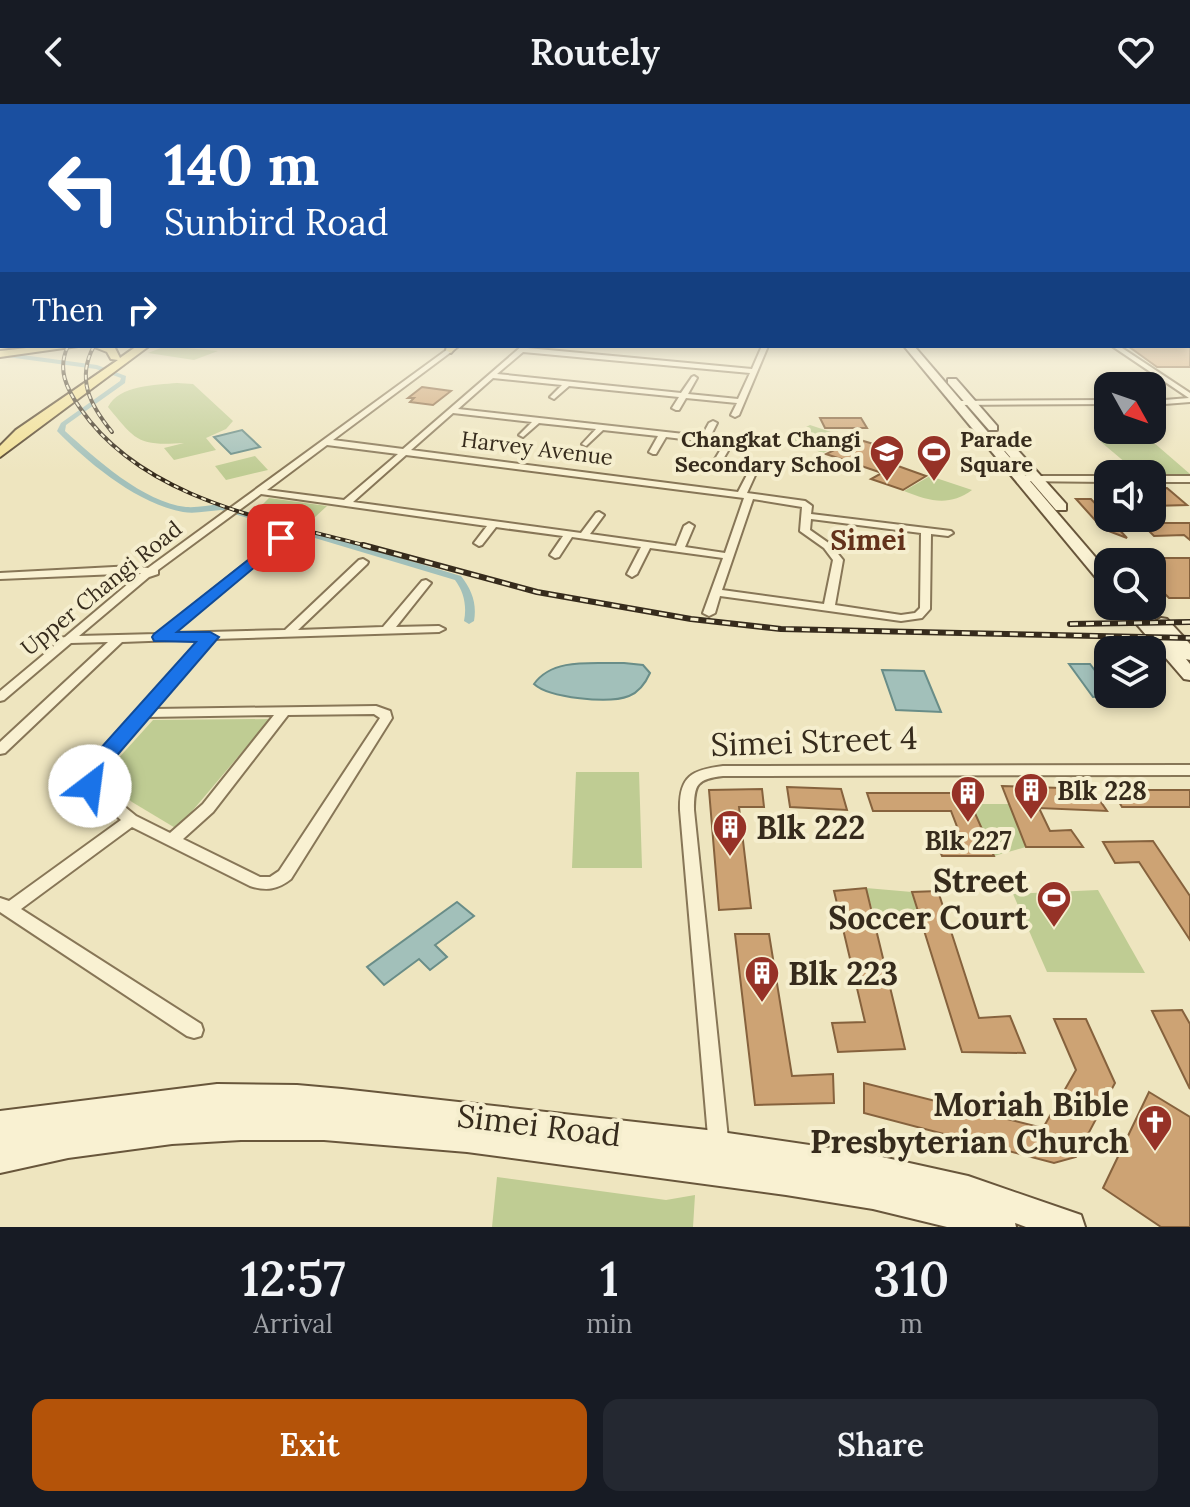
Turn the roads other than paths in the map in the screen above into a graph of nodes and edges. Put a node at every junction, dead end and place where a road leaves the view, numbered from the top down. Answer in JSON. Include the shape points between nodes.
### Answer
{"nodes":[{"id":1,"x":103,"y":368,"type":"edge"},
{"id":2,"x":103,"y":368,"type":"edge"},
{"id":3,"x":425,"y":368,"type":"edge"},
{"id":4,"x":432,"y":368,"type":"edge"},
{"id":5,"x":501,"y":368,"type":"edge"},
{"id":6,"x":727,"y":368,"type":"edge"},
{"id":7,"x":930,"y":368,"type":"edge"},
{"id":8,"x":936,"y":368,"type":"edge"},
{"id":9,"x":1149,"y":368,"type":"edge"},
{"id":10,"x":753,"y":371,"type":"joint"},
{"id":11,"x":493,"y":376,"type":"junction"},
{"id":12,"x":694,"y":378,"type":"dead end"},
{"id":13,"x":567,"y":384,"type":"junction"},
{"id":14,"x":628,"y":390,"type":"junction"},
{"id":15,"x":684,"y":395,"type":"junction"},
{"id":16,"x":954,"y":395,"type":"junction"},
{"id":17,"x":554,"y":397,"type":"dead end"},
{"id":18,"x":1190,"y":398,"type":"edge"},
{"id":19,"x":617,"y":400,"type":"dead end"},
{"id":20,"x":739,"y":401,"type":"junction"},
{"id":21,"x":1166,"y":401,"type":"edge"},
{"id":22,"x":973,"y":402,"type":"junction"},
{"id":23,"x":1094,"y":402,"type":"edge"},
{"id":24,"x":676,"y":408,"type":"dead end"},
{"id":25,"x":453,"y":411,"type":"junction"},
{"id":26,"x":735,"y":415,"type":"dead end"},
{"id":27,"x":538,"y":420,"type":"junction"},
{"id":28,"x":713,"y":423,"type":"dead end"},
{"id":29,"x":601,"y":428,"type":"junction"},
{"id":30,"x":0,"y":435,"type":"edge"},
{"id":31,"x":523,"y":435,"type":"dead end"},
{"id":32,"x":663,"y":435,"type":"junction"},
{"id":33,"x":705,"y":439,"type":"junction"},
{"id":34,"x":329,"y":442,"type":"junction"},
{"id":35,"x":729,"y":442,"type":"junction"},
{"id":36,"x":586,"y":444,"type":"dead end"},
{"id":37,"x":759,"y":445,"type":"dead end"},
{"id":38,"x":405,"y":452,"type":"junction"},
{"id":39,"x":653,"y":452,"type":"dead end"},
{"id":40,"x":0,"y":453,"type":"edge"},
{"id":41,"x":719,"y":459,"type":"dead end"},
{"id":42,"x":753,"y":471,"type":"dead end"},
{"id":43,"x":1021,"y":480,"type":"junction"},
{"id":44,"x":1039,"y":480,"type":"junction"},
{"id":45,"x":1094,"y":480,"type":"edge"},
{"id":46,"x":1166,"y":480,"type":"edge"},
{"id":47,"x":1190,"y":481,"type":"edge"},
{"id":48,"x":260,"y":492,"type":"junction"},
{"id":49,"x":746,"y":494,"type":"junction"},
{"id":50,"x":346,"y":503,"type":"junction"},
{"id":51,"x":599,"y":515,"type":"dead end"},
{"id":52,"x":808,"y":516,"type":"junction"},
{"id":53,"x":494,"y":523,"type":"junction"},
{"id":54,"x":689,"y":526,"type":"dead end"},
{"id":55,"x":926,"y":531,"type":"junction"},
{"id":56,"x":948,"y":533,"type":"dead end"},
{"id":57,"x":569,"y":534,"type":"junction"},
{"id":58,"x":584,"y":536,"type":"junction"},
{"id":59,"x":281,"y":538,"type":"dead end"},
{"id":60,"x":479,"y":543,"type":"dead end"},
{"id":61,"x":647,"y":545,"type":"junction"},
{"id":62,"x":1094,"y":548,"type":"edge"},
{"id":63,"x":679,"y":550,"type":"junction"},
{"id":64,"x":555,"y":555,"type":"dead end"},
{"id":65,"x":728,"y":556,"type":"junction"},
{"id":66,"x":363,"y":562,"type":"dead end"},
{"id":67,"x":1094,"y":566,"type":"edge"},
{"id":68,"x":151,"y":574,"type":"junction"},
{"id":69,"x":632,"y":574,"type":"dead end"},
{"id":70,"x":0,"y":578,"type":"edge"},
{"id":71,"x":426,"y":583,"type":"dead end"},
{"id":72,"x":716,"y":592,"type":"junction"},
{"id":73,"x":829,"y":608,"type":"junction"},
{"id":74,"x":709,"y":613,"type":"dead end"},
{"id":75,"x":1141,"y":620,"type":"edge"},
{"id":76,"x":1159,"y":620,"type":"edge"},
{"id":77,"x":439,"y":629,"type":"dead end"},
{"id":78,"x":387,"y":630,"type":"junction"},
{"id":79,"x":289,"y":632,"type":"junction"},
{"id":80,"x":73,"y":637,"type":"junction"},
{"id":81,"x":160,"y":637,"type":"junction"},
{"id":82,"x":210,"y":637,"type":"junction"},
{"id":83,"x":121,"y":638,"type":"junction"},
{"id":84,"x":1190,"y":655,"type":"edge"},
{"id":85,"x":1190,"y":675,"type":"edge"},
{"id":86,"x":0,"y":697,"type":"edge"},
{"id":87,"x":284,"y":711,"type":"junction"},
{"id":88,"x":146,"y":713,"type":"junction"},
{"id":89,"x":0,"y":750,"type":"edge"},
{"id":90,"x":1190,"y":770,"type":"edge"},
{"id":91,"x":131,"y":820,"type":"junction"},
{"id":92,"x":172,"y":840,"type":"junction"},
{"id":93,"x":5,"y":907,"type":"edge"},
{"id":94,"x":194,"y":1030,"type":"dead end"},
{"id":95,"x":0,"y":1126,"type":"edge"},
{"id":96,"x":0,"y":1157,"type":"edge"},
{"id":97,"x":721,"y":1159,"type":"junction"},
{"id":98,"x":1000,"y":1227,"type":"edge"},
{"id":99,"x":1069,"y":1227,"type":"edge"}],
"edges":[{"from":1,"to":30,"type":"main road"},
{"from":2,"to":40,"type":"main road"},
{"from":3,"to":34,"type":"street","name":"Upper Changi Road"},
{"from":4,"to":34,"type":"street","name":"Upper Changi Road"},
{"from":5,"to":11,"type":"street"},
{"from":6,"to":10,"type":"street"},
{"from":7,"to":16,"type":"main road"},
{"from":8,"to":16,"type":"main road"},
{"from":9,"to":18,"type":"street"},
{"from":10,"to":20,"type":"street"},
{"from":11,"to":13,"type":"street"},
{"from":11,"to":25,"type":"street"},
{"from":12,"to":15,"type":"street"},
{"from":13,"to":14,"type":"street"},
{"from":13,"to":17,"type":"street"},
{"from":14,"to":15,"type":"street"},
{"from":14,"to":19,"type":"street"},
{"from":15,"to":20,"type":"street"},
{"from":15,"to":24,"type":"street"},
{"from":16,"to":22,"type":"main road"},
{"from":16,"to":43,"type":"main road"},
{"from":18,"to":21,"type":"street"},
{"from":20,"to":26,"type":"street"},
{"from":22,"to":23,"type":"street"},
{"from":22,"to":44,"type":"main road"},
{"from":25,"to":27,"type":"street"},
{"from":25,"to":38,"type":"street"},
{"from":27,"to":29,"type":"street"},
{"from":27,"to":31,"type":"street"},
{"from":28,"to":33,"type":"street"},
{"from":29,"to":32,"type":"street"},
{"from":29,"to":36,"type":"street"},
{"from":32,"to":33,"type":"street"},
{"from":32,"to":39,"type":"street"},
{"from":33,"to":35,"type":"street"},
{"from":34,"to":38,"type":"street","name":"Harvey Avenue"},
{"from":34,"to":48,"type":"street","name":"Upper Changi Road"},
{"from":35,"to":37,"type":"street"},
{"from":35,"to":41,"type":"street"},
{"from":38,"to":49,"type":"street","name":"Harvey Avenue"},
{"from":38,"to":50,"type":"street"},
{"from":42,"to":49,"type":"street"},
{"from":43,"to":44,"type":"street"},
{"from":43,"to":67,"type":"main road"},
{"from":44,"to":45,"type":"street"},
{"from":44,"to":62,"type":"main road"},
{"from":46,"to":47,"type":"street"},
{"from":48,"to":50,"type":"street"},
{"from":48,"to":68,"type":"street","name":"Upper Changi Road"},
{"from":49,"to":52,"type":"street","name":"Harvey Avenue","via":[[802,503]]},
{"from":49,"to":65,"type":"street"},
{"from":50,"to":53,"type":"street"},
{"from":51,"to":58,"type":"street"},
{"from":52,"to":55,"type":"street"},
{"from":52,"to":73,"type":"street","via":[[805,531],[838,560]]},
{"from":53,"to":57,"type":"street"},
{"from":53,"to":60,"type":"street"},
{"from":54,"to":63,"type":"street"},
{"from":55,"to":56,"type":"street"},
{"from":55,"to":73,"type":"street","via":[[923,613],[901,618]]},
{"from":57,"to":58,"type":"street"},
{"from":57,"to":64,"type":"street"},
{"from":58,"to":61,"type":"street"},
{"from":59,"to":81,"type":"street"},
{"from":61,"to":63,"type":"street"},
{"from":61,"to":69,"type":"street"},
{"from":63,"to":65,"type":"street"},
{"from":65,"to":72,"type":"street"},
{"from":66,"to":79,"type":"street"},
{"from":68,"to":70,"type":"street"},
{"from":68,"to":80,"type":"street","name":"Upper Changi Road"},
{"from":71,"to":78,"type":"street"},
{"from":72,"to":73,"type":"street"},
{"from":72,"to":74,"type":"street"},
{"from":75,"to":85,"type":"main road"},
{"from":76,"to":84,"type":"main road"},
{"from":77,"to":78,"type":"street"},
{"from":78,"to":79,"type":"street"},
{"from":79,"to":82,"type":"street"},
{"from":80,"to":83,"type":"street"},
{"from":80,"to":86,"type":"street","name":"Upper Changi Road"},
{"from":81,"to":82,"type":"street"},
{"from":81,"to":83,"type":"street"},
{"from":82,"to":88,"type":"street"},
{"from":83,"to":89,"type":"street"},
{"from":87,"to":88,"type":"street"},
{"from":87,"to":92,"type":"street","via":[[208,808]]},
{"from":87,"to":92,"type":"street","via":[[376,710],[386,718],[285,875],[277,883],[256,882]]},
{"from":88,"to":91,"type":"street","via":[[98,765],[90,786]]},
{"from":90,"to":97,"type":"street","name":"Simei Street 4","via":[[723,771],[694,778],[687,788],[687,810]]},
{"from":91,"to":92,"type":"street"},
{"from":91,"to":93,"type":"street"},
{"from":93,"to":94,"type":"street"},
{"from":95,"to":97,"type":"main road","name":"Simei Road","via":[[217,1098],[289,1098]]},
{"from":96,"to":97,"type":"main road","name":"Simei Road","via":[[141,1133],[279,1124]]},
{"from":97,"to":98,"type":"main road","name":"Simei Road","via":[[968,1215]]},
{"from":97,"to":99,"type":"main road","name":"Simei Road","via":[[813,1157],[895,1173],[1019,1206]]}]}
